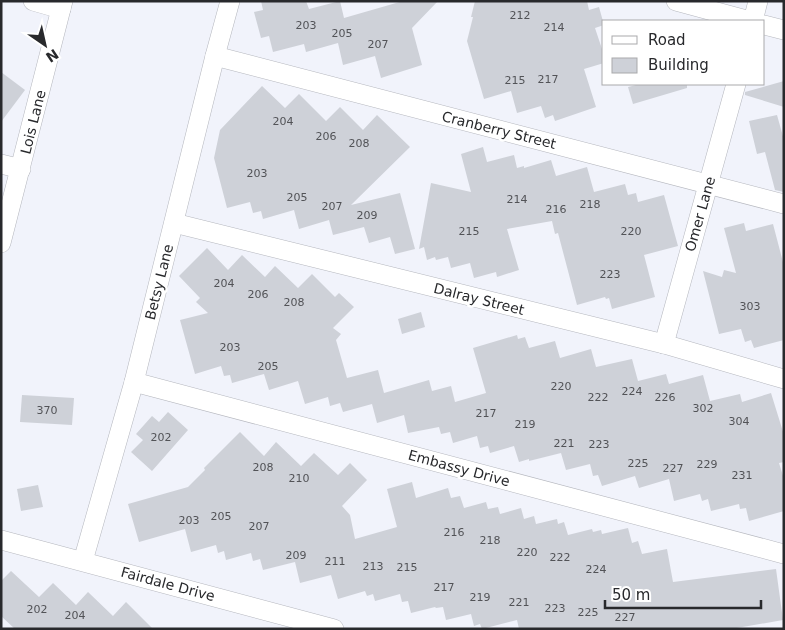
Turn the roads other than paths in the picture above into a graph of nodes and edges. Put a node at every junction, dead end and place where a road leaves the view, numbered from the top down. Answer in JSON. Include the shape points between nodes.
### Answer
{"nodes":[{"id":1,"x":34,"y":1,"type":"edge"},
{"id":2,"x":230,"y":1,"type":"edge"},
{"id":3,"x":676,"y":1,"type":"edge"},
{"id":4,"x":758,"y":1,"type":"edge"},
{"id":5,"x":62,"y":5,"type":"edge"},
{"id":6,"x":748,"y":20,"type":"edge"},
{"id":7,"x":752,"y":20,"type":"edge"},
{"id":8,"x":765,"y":25,"type":"edge"},
{"id":9,"x":784,"y":30,"type":"edge"},
{"id":10,"x":214,"y":56,"type":"junction"},
{"id":11,"x":736,"y":85,"type":"edge"},
{"id":12,"x":1,"y":164,"type":"edge"},
{"id":13,"x":21,"y":169,"type":"junction"},
{"id":14,"x":709,"y":184,"type":"junction"},
{"id":15,"x":784,"y":204,"type":"edge"},
{"id":16,"x":174,"y":223,"type":"junction"},
{"id":17,"x":1,"y":243,"type":"edge"},
{"id":18,"x":664,"y":344,"type":"junction"},
{"id":19,"x":784,"y":379,"type":"edge"},
{"id":20,"x":134,"y":382,"type":"junction"},
{"id":21,"x":1,"y":540,"type":"edge"},
{"id":22,"x":784,"y":554,"type":"edge"},
{"id":23,"x":83,"y":562,"type":"junction"},
{"id":24,"x":334,"y":629,"type":"edge"}],
"edges":[{"from":1,"to":5,"type":"street"},
{"from":2,"to":10,"type":"street","name":"Betsy Lane"},
{"from":3,"to":6,"type":"street"},
{"from":4,"to":7,"type":"street"},
{"from":5,"to":13,"type":"street","name":"Lois Lane"},
{"from":8,"to":9,"type":"street"},
{"from":10,"to":14,"type":"street","name":"Cranberry Street"},
{"from":10,"to":16,"type":"street","name":"Betsy Lane"},
{"from":11,"to":14,"type":"street","name":"Omer Lane"},
{"from":12,"to":13,"type":"street"},
{"from":13,"to":17,"type":"street","name":"Lois Lane"},
{"from":14,"to":15,"type":"street","name":"Cranberry Street"},
{"from":14,"to":18,"type":"street","name":"Omer Lane"},
{"from":16,"to":18,"type":"street","name":"Dalray Street"},
{"from":16,"to":20,"type":"street","name":"Betsy Lane"},
{"from":18,"to":19,"type":"street","name":"Dalray Street"},
{"from":20,"to":22,"type":"street","name":"Embassy Drive"},
{"from":20,"to":23,"type":"street","name":"Betsy Lane"},
{"from":21,"to":23,"type":"street","name":"Fairdale Drive"},
{"from":23,"to":24,"type":"street","name":"Fairdale Drive"}]}
